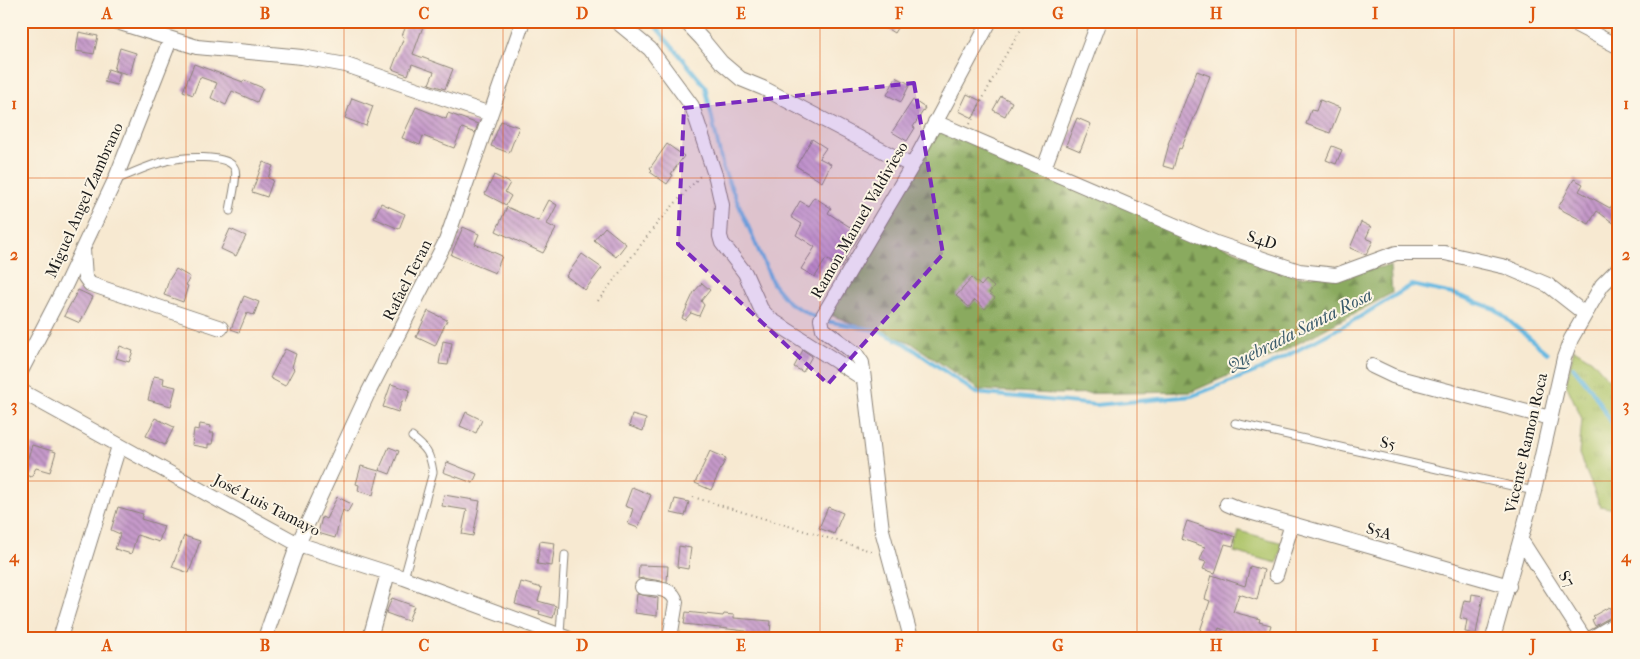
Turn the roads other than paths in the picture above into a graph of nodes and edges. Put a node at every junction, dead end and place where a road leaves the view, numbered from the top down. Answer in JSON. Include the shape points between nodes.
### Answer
{"nodes":[{"id":1,"x":114,"y":21,"type":"edge"},
{"id":2,"x":523,"y":21,"type":"edge"},
{"id":3,"x":616,"y":21,"type":"edge"},
{"id":4,"x":685,"y":21,"type":"edge"},
{"id":5,"x":990,"y":21,"type":"edge"},
{"id":6,"x":1099,"y":21,"type":"edge"},
{"id":7,"x":1569,"y":21,"type":"edge"},
{"id":8,"x":170,"y":40,"type":"junction"},
{"id":9,"x":1619,"y":47,"type":"edge"},
{"id":10,"x":490,"y":114,"type":"junction"},
{"id":11,"x":934,"y":122,"type":"junction"},
{"id":12,"x":912,"y":166,"type":"junction"},
{"id":13,"x":1044,"y":168,"type":"junction"},
{"id":14,"x":115,"y":180,"type":"junction"},
{"id":15,"x":230,"y":211,"type":"dead end"},
{"id":16,"x":83,"y":248,"type":"junction"},
{"id":17,"x":1619,"y":268,"type":"edge"},
{"id":18,"x":1585,"y":314,"type":"junction"},
{"id":19,"x":221,"y":328,"type":"dead end"},
{"id":20,"x":1372,"y":366,"type":"dead end"},
{"id":21,"x":21,"y":371,"type":"edge"},
{"id":22,"x":864,"y":379,"type":"junction"},
{"id":23,"x":21,"y":391,"type":"edge"},
{"id":24,"x":1550,"y":418,"type":"junction"},
{"id":25,"x":1235,"y":423,"type":"dead end"},
{"id":26,"x":412,"y":437,"type":"dead end"},
{"id":27,"x":119,"y":446,"type":"junction"},
{"id":28,"x":1534,"y":491,"type":"junction"},
{"id":29,"x":1233,"y":506,"type":"dead end"},
{"id":30,"x":1292,"y":524,"type":"junction"},
{"id":31,"x":1521,"y":540,"type":"junction"},
{"id":32,"x":298,"y":544,"type":"junction"},
{"id":33,"x":564,"y":555,"type":"dead end"},
{"id":34,"x":388,"y":573,"type":"junction"},
{"id":35,"x":1276,"y":575,"type":"dead end"},
{"id":36,"x":404,"y":578,"type":"junction"},
{"id":37,"x":1508,"y":586,"type":"junction"},
{"id":38,"x":642,"y":587,"type":"dead end"},
{"id":39,"x":1619,"y":622,"type":"edge"},
{"id":40,"x":564,"y":636,"type":"edge"},
{"id":41,"x":60,"y":638,"type":"edge"},
{"id":42,"x":265,"y":638,"type":"edge"},
{"id":43,"x":370,"y":638,"type":"edge"},
{"id":44,"x":670,"y":638,"type":"edge"},
{"id":45,"x":911,"y":638,"type":"edge"},
{"id":46,"x":1493,"y":638,"type":"edge"},
{"id":47,"x":1584,"y":638,"type":"edge"},
{"id":48,"x":1592,"y":638,"type":"edge"}],
"edges":[{"from":1,"to":8,"type":"street"},
{"from":2,"to":10,"type":"street","name":"Rafael Teran"},
{"from":3,"to":22,"type":"street","via":[[650,49],[692,106],[712,163],[722,205],[722,243],[745,273],[761,308],[770,319]]},
{"from":4,"to":12,"type":"street","via":[[721,62],[741,79]]},
{"from":5,"to":11,"type":"street","name":"Ramon Manuel Valdivieso"},
{"from":6,"to":13,"type":"street"},
{"from":7,"to":9,"type":"street"},
{"from":8,"to":10,"type":"street","via":[[211,50],[302,57],[346,65]]},
{"from":8,"to":14,"type":"street","name":"Miguel Angel Zambrano"},
{"from":10,"to":32,"type":"street","name":"Rafael Teran","via":[[446,241],[368,394]]},
{"from":11,"to":12,"type":"street","name":"Ramon Manuel Valdivieso"},
{"from":11,"to":13,"type":"street","name":"S4D"},
{"from":12,"to":22,"type":"street","name":"Ramon Manuel Valdivieso","via":[[821,319],[823,329],[860,358]]},
{"from":13,"to":18,"type":"street","name":"S4D","via":[[1216,243],[1298,271],[1336,275],[1396,253],[1446,253],[1506,267],[1548,285]]},
{"from":14,"to":15,"type":"lane","via":[[167,160],[202,157],[222,160],[236,169]]},
{"from":14,"to":16,"type":"street","name":"Miguel Angel Zambrano"},
{"from":16,"to":19,"type":"street","via":[[85,277],[90,284]]},
{"from":16,"to":21,"type":"street","name":"Miguel Angel Zambrano"},
{"from":17,"to":18,"type":"street","name":"Vicente Ramon Roca","via":[[1602,285]]},
{"from":18,"to":24,"type":"street","name":"Vicente Ramon Roca","via":[[1564,358]]},
{"from":20,"to":24,"type":"street","via":[[1403,379]]},
{"from":22,"to":45,"type":"street","name":"Ramon Manuel Valdivieso","via":[[882,530]]},
{"from":23,"to":27,"type":"street","name":"José Luis Tamayo"},
{"from":24,"to":28,"type":"street","name":"Vicente Ramon Roca"},
{"from":25,"to":28,"type":"lane","name":"S5"},
{"from":26,"to":36,"type":"lane","via":[[426,448],[433,472]]},
{"from":27,"to":32,"type":"street","name":"José Luis Tamayo"},
{"from":27,"to":41,"type":"street"},
{"from":28,"to":31,"type":"street","name":"Vicente Ramon Roca"},
{"from":29,"to":30,"type":"street","name":"S5A"},
{"from":30,"to":35,"type":"street"},
{"from":30,"to":37,"type":"street","name":"S5A"},
{"from":31,"to":37,"type":"street","name":"Vicente Ramon Roca"},
{"from":31,"to":47,"type":"street","name":"S7"},
{"from":32,"to":34,"type":"street","name":"José Luis Tamayo"},
{"from":32,"to":42,"type":"street","name":"Rafael Teran"},
{"from":33,"to":40,"type":"lane"},
{"from":34,"to":36,"type":"street","name":"José Luis Tamayo"},
{"from":34,"to":43,"type":"street"},
{"from":36,"to":40,"type":"street","name":"José Luis Tamayo"},
{"from":37,"to":46,"type":"street","name":"Vicente Ramon Roca"},
{"from":38,"to":44,"type":"street","via":[[668,590],[675,598]]},
{"from":39,"to":48,"type":"street"}]}
